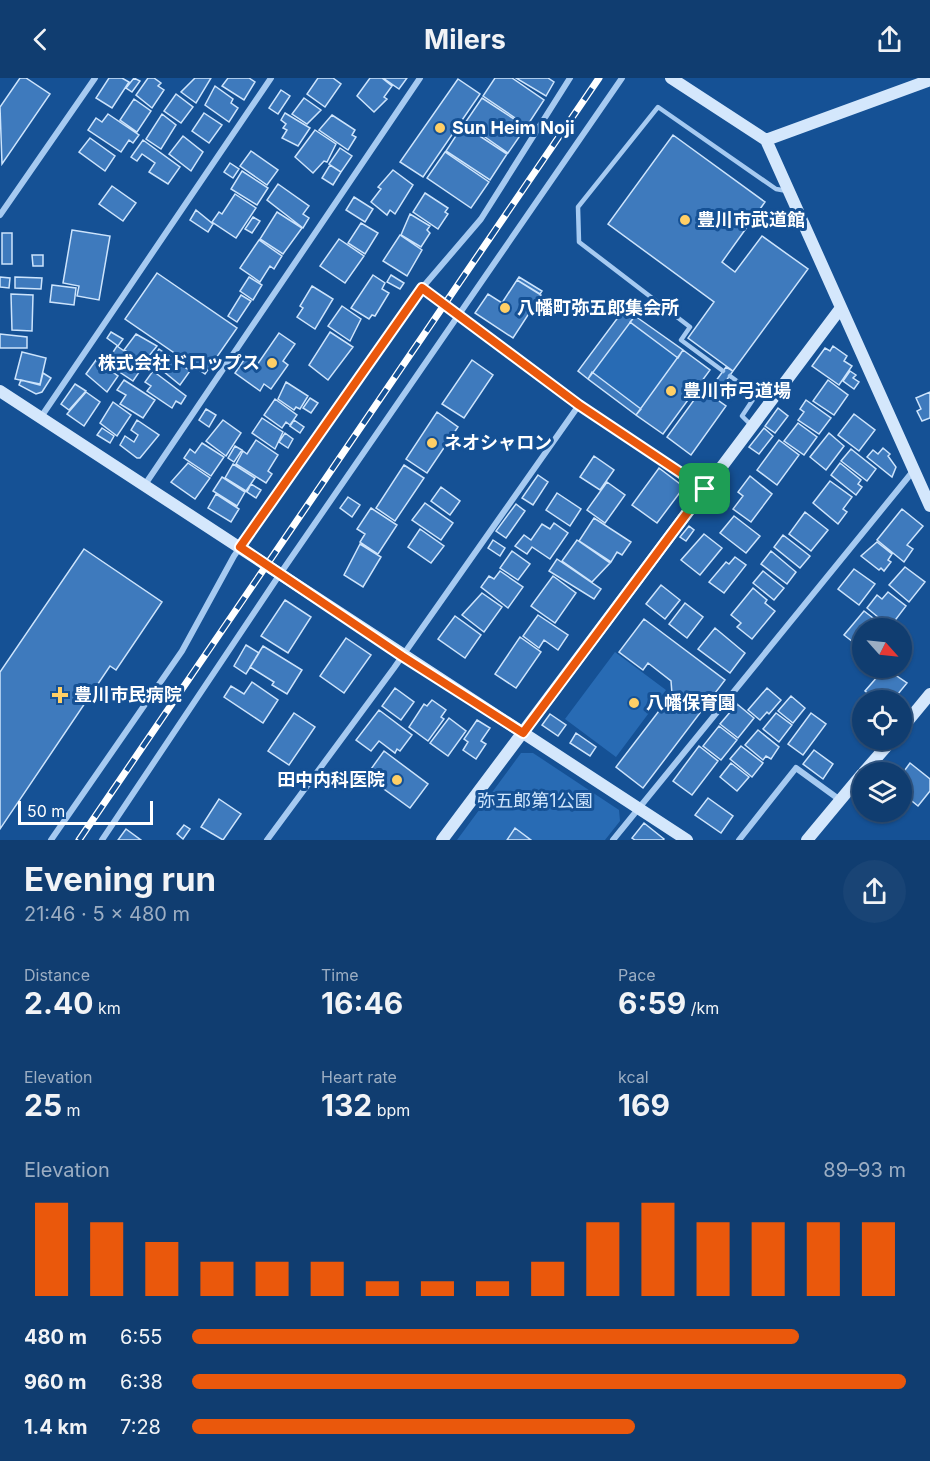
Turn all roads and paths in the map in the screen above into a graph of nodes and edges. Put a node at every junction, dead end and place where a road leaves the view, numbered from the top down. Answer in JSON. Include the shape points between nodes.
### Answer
{"nodes":[{"id":1,"x":95,"y":78,"type":"edge"},
{"id":2,"x":272,"y":78,"type":"edge"},
{"id":3,"x":420,"y":78,"type":"edge"},
{"id":4,"x":570,"y":78,"type":"edge"},
{"id":5,"x":622,"y":78,"type":"edge"},
{"id":6,"x":671,"y":78,"type":"edge"},
{"id":7,"x":930,"y":80,"type":"edge"},
{"id":8,"x":766,"y":140,"type":"junction"},
{"id":9,"x":788,"y":191,"type":"junction"},
{"id":10,"x":0,"y":215,"type":"edge"},
{"id":11,"x":422,"y":288,"type":"junction"},
{"id":12,"x":840,"y":309,"type":"junction"},
{"id":13,"x":457,"y":314,"type":"junction"},
{"id":14,"x":723,"y":371,"type":"dead end"},
{"id":15,"x":730,"y":376,"type":"dead end"},
{"id":16,"x":0,"y":391,"type":"edge"},
{"id":17,"x":579,"y":405,"type":"junction"},
{"id":18,"x":40,"y":418,"type":"junction"},
{"id":19,"x":752,"y":426,"type":"junction"},
{"id":20,"x":914,"y":470,"type":"junction"},
{"id":21,"x":143,"y":486,"type":"junction"},
{"id":22,"x":705,"y":489,"type":"junction"},
{"id":23,"x":930,"y":506,"type":"edge"},
{"id":24,"x":240,"y":547,"type":"junction"},
{"id":25,"x":280,"y":574,"type":"junction"},
{"id":26,"x":402,"y":656,"type":"junction"},
{"id":27,"x":930,"y":694,"type":"edge"},
{"id":28,"x":912,"y":716,"type":"edge"},
{"id":29,"x":523,"y":733,"type":"junction"},
{"id":30,"x":883,"y":750,"type":"edge"},
{"id":31,"x":873,"y":762,"type":"edge"},
{"id":32,"x":852,"y":787,"type":"edge"},
{"id":33,"x":841,"y":801,"type":"junction"},
{"id":34,"x":638,"y":808,"type":"junction"},
{"id":35,"x":51,"y":840,"type":"edge"},
{"id":36,"x":102,"y":840,"type":"edge"},
{"id":37,"x":267,"y":840,"type":"edge"},
{"id":38,"x":442,"y":840,"type":"edge"},
{"id":39,"x":613,"y":840,"type":"edge"},
{"id":40,"x":687,"y":840,"type":"edge"},
{"id":41,"x":739,"y":840,"type":"edge"},
{"id":42,"x":807,"y":840,"type":"edge"}],
"edges":[{"from":1,"to":10,"type":"street"},
{"from":2,"to":18,"type":"street"},
{"from":3,"to":21,"type":"street"},
{"from":4,"to":11,"type":"street","via":[[481,219]]},
{"from":5,"to":13,"type":"street"},
{"from":6,"to":8,"type":"street"},
{"from":7,"to":8,"type":"street"},
{"from":8,"to":9,"type":"street"},
{"from":9,"to":12,"type":"street"},
{"from":9,"to":14,"type":"lane","via":[[776,189],[658,107],[578,207],[579,242],[690,327],[681,340]]},
{"from":11,"to":13,"type":"street"},
{"from":11,"to":24,"type":"street"},
{"from":12,"to":19,"type":"street"},
{"from":12,"to":20,"type":"street"},
{"from":13,"to":17,"type":"street"},
{"from":13,"to":25,"type":"street"},
{"from":15,"to":19,"type":"lane","via":[[756,395],[742,416]]},
{"from":16,"to":18,"type":"street"},
{"from":17,"to":22,"type":"street"},
{"from":17,"to":26,"type":"street"},
{"from":18,"to":21,"type":"street"},
{"from":19,"to":22,"type":"street"},
{"from":20,"to":23,"type":"street"},
{"from":20,"to":34,"type":"street"},
{"from":21,"to":24,"type":"street"},
{"from":22,"to":29,"type":"street"},
{"from":24,"to":25,"type":"street"},
{"from":24,"to":35,"type":"street","via":[[182,651]]},
{"from":25,"to":26,"type":"street"},
{"from":25,"to":36,"type":"street"},
{"from":26,"to":29,"type":"street"},
{"from":26,"to":37,"type":"street"},
{"from":27,"to":28,"type":"street"},
{"from":29,"to":34,"type":"street"},
{"from":29,"to":38,"type":"street"},
{"from":30,"to":31,"type":"street"},
{"from":32,"to":33,"type":"street"},
{"from":33,"to":41,"type":"street","via":[[796,768]]},
{"from":33,"to":42,"type":"street"},
{"from":34,"to":39,"type":"street"},
{"from":34,"to":40,"type":"street"}]}
